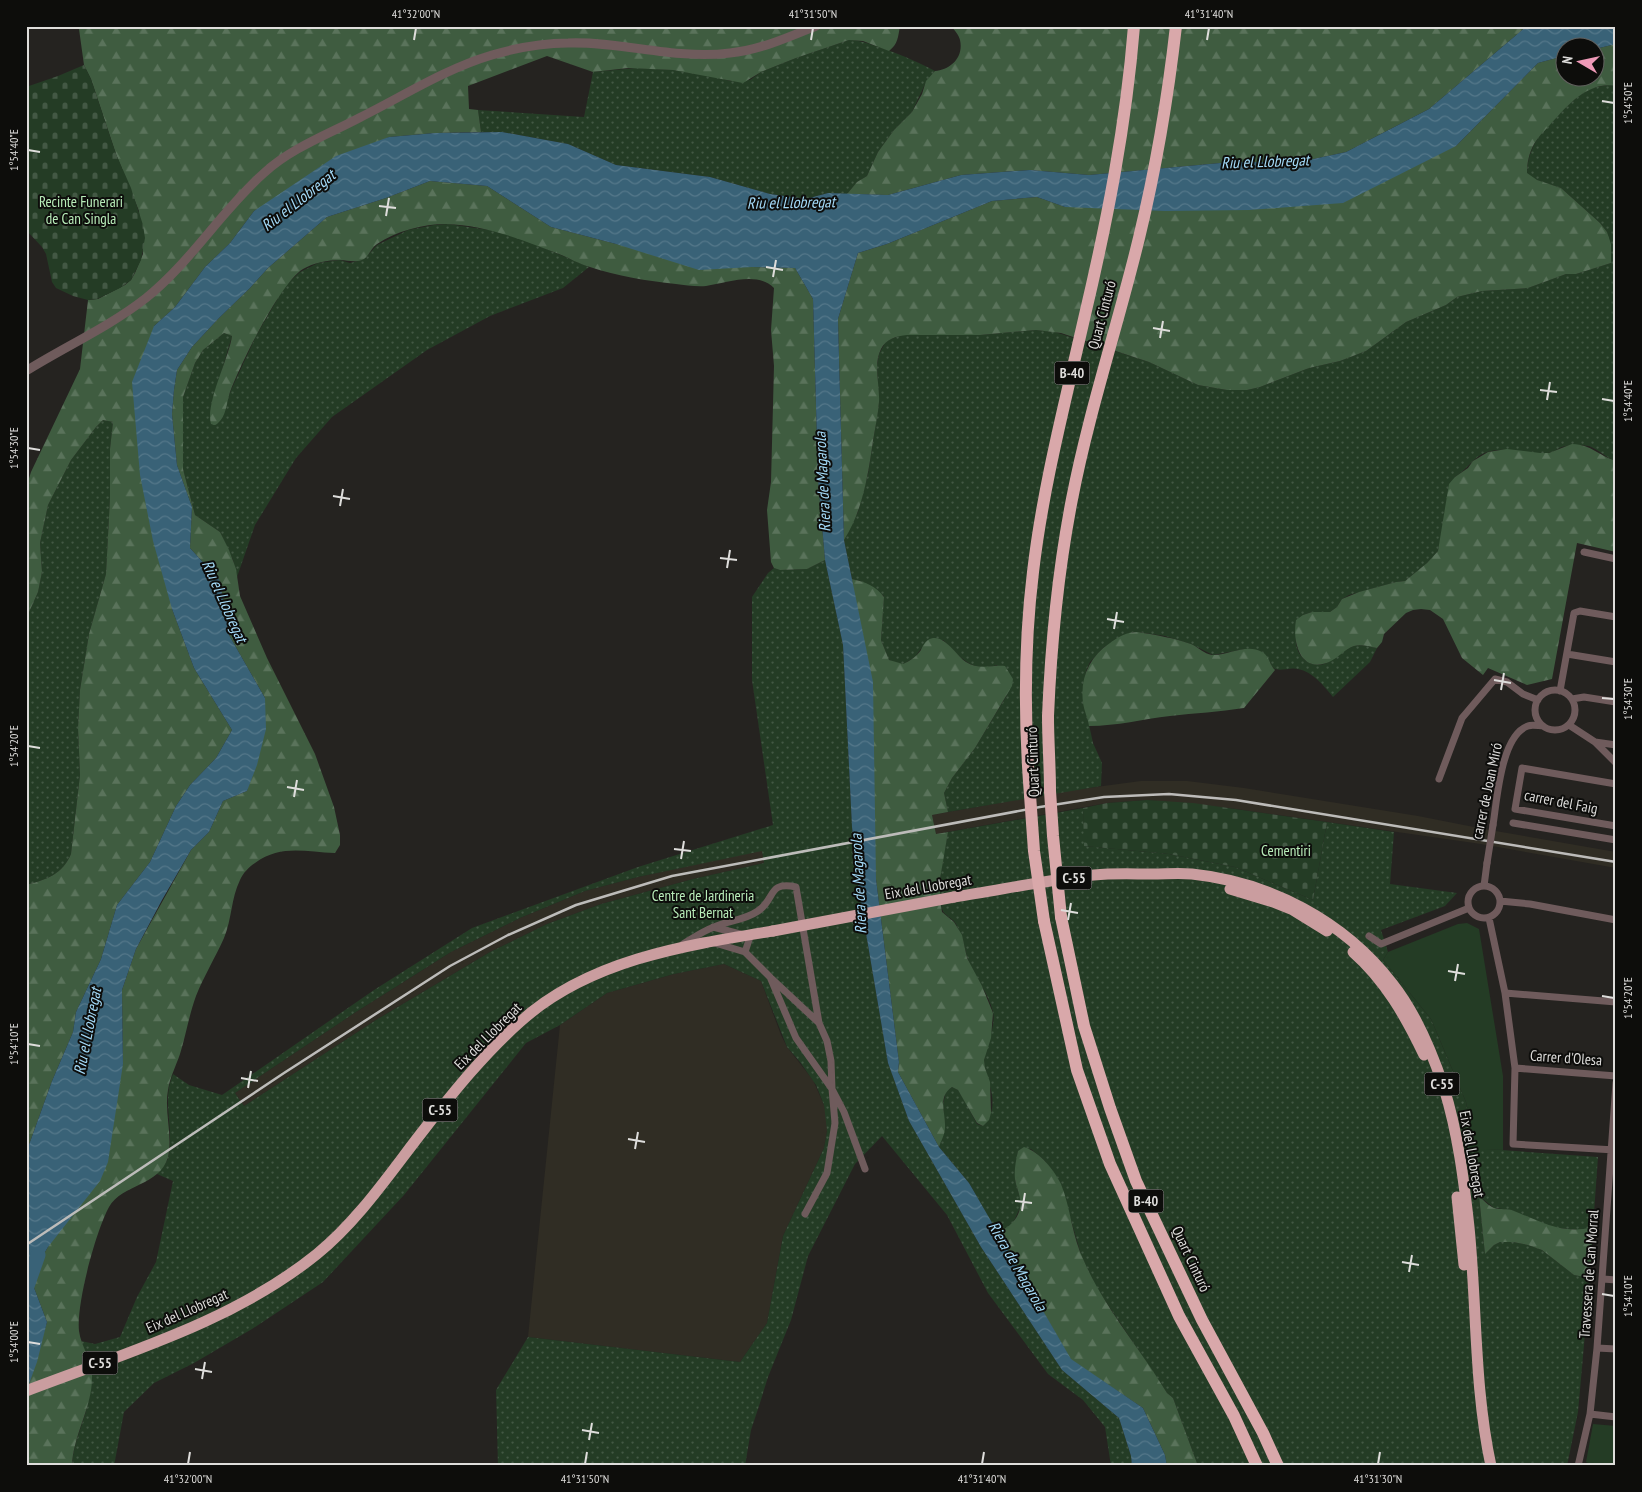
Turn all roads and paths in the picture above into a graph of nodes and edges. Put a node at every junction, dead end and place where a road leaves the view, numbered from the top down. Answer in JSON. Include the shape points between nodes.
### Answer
{"nodes":[{"id":1,"x":816,"y":26,"type":"edge"},
{"id":2,"x":1134,"y":26,"type":"edge"},
{"id":3,"x":1176,"y":26,"type":"edge"},
{"id":4,"x":26,"y":371,"type":"edge"},
{"id":5,"x":1584,"y":552,"type":"dead end"},
{"id":6,"x":1616,"y":559,"type":"edge"},
{"id":7,"x":1616,"y":617,"type":"edge"},
{"id":8,"x":1567,"y":654,"type":"junction"},
{"id":9,"x":1616,"y":662,"type":"edge"},
{"id":10,"x":1560,"y":691,"type":"junction"},
{"id":11,"x":1538,"y":700,"type":"junction"},
{"id":12,"x":1572,"y":700,"type":"junction"},
{"id":13,"x":1616,"y":702,"type":"edge"},
{"id":14,"x":1569,"y":725,"type":"junction"},
{"id":15,"x":1543,"y":726,"type":"junction"},
{"id":16,"x":1595,"y":742,"type":"junction"},
{"id":17,"x":1616,"y":745,"type":"edge"},
{"id":18,"x":1616,"y":763,"type":"edge"},
{"id":19,"x":1439,"y":778,"type":"dead end"},
{"id":20,"x":1616,"y":784,"type":"edge"},
{"id":21,"x":1514,"y":823,"type":"dead end"},
{"id":22,"x":1616,"y":826,"type":"edge"},
{"id":23,"x":1616,"y":840,"type":"edge"},
{"id":24,"x":1153,"y":874,"type":"junction"},
{"id":25,"x":1484,"y":886,"type":"junction"},
{"id":26,"x":1500,"y":901,"type":"junction"},
{"id":27,"x":1469,"y":908,"type":"junction"},
{"id":28,"x":1489,"y":918,"type":"junction"},
{"id":29,"x":1616,"y":920,"type":"edge"},
{"id":30,"x":713,"y":927,"type":"junction"},
{"id":31,"x":748,"y":935,"type":"junction"},
{"id":32,"x":1369,"y":936,"type":"dead end"},
{"id":33,"x":710,"y":942,"type":"junction"},
{"id":34,"x":672,"y":951,"type":"junction"},
{"id":35,"x":744,"y":952,"type":"junction"},
{"id":36,"x":770,"y":977,"type":"junction"},
{"id":37,"x":1505,"y":993,"type":"junction"},
{"id":38,"x":1616,"y":1002,"type":"edge"},
{"id":39,"x":819,"y":1024,"type":"junction"},
{"id":40,"x":1515,"y":1068,"type":"junction"},
{"id":41,"x":1616,"y":1076,"type":"edge"},
{"id":42,"x":1616,"y":1083,"type":"edge"},
{"id":43,"x":832,"y":1089,"type":"junction"},
{"id":44,"x":1614,"y":1150,"type":"edge"},
{"id":45,"x":865,"y":1168,"type":"dead end"},
{"id":46,"x":805,"y":1214,"type":"dead end"},
{"id":47,"x":1602,"y":1279,"type":"junction"},
{"id":48,"x":1616,"y":1280,"type":"edge"},
{"id":49,"x":1597,"y":1348,"type":"junction"},
{"id":50,"x":1616,"y":1350,"type":"edge"},
{"id":51,"x":26,"y":1391,"type":"edge"},
{"id":52,"x":1590,"y":1414,"type":"junction"},
{"id":53,"x":1616,"y":1417,"type":"edge"},
{"id":54,"x":1257,"y":1466,"type":"edge"},
{"id":55,"x":1278,"y":1466,"type":"edge"},
{"id":56,"x":1485,"y":1466,"type":"edge"},
{"id":57,"x":1491,"y":1466,"type":"edge"},
{"id":58,"x":1578,"y":1466,"type":"edge"}],
"edges":[{"from":1,"to":4,"type":"street","via":[[761,47],[730,53],[686,55],[568,42],[523,47],[434,78],[280,160],[245,191],[178,268],[147,297],[124,315]]},
{"from":2,"to":54,"type":"highway","name":"Quart Cinturó","number":"B-40","bridge":true,"via":[[1114,179],[1039,530],[1029,616],[1025,721],[1034,851],[1044,921],[1077,1070],[1110,1164],[1179,1316],[1234,1416]]},
{"from":3,"to":55,"type":"highway","name":"Quart Cinturó","number":"B-40","bridge":true,"via":[[1153,176],[1072,498],[1060,572],[1048,718],[1053,836],[1061,917],[1084,1026],[1136,1181],[1202,1320]]},
{"from":5,"to":6,"type":"street"},
{"from":7,"to":8,"type":"street","via":[[1580,611],[1574,613]]},
{"from":8,"to":9,"type":"street"},
{"from":8,"to":10,"type":"street"},
{"from":10,"to":11,"type":"street","via":[[1548,692]]},
{"from":10,"to":12,"type":"street"},
{"from":11,"to":15,"type":"street","via":[[1536,711]]},
{"from":11,"to":19,"type":"street","via":[[1495,678],[1462,718]]},
{"from":12,"to":13,"type":"street","via":[[1584,697]]},
{"from":12,"to":14,"type":"street","via":[[1575,713]]},
{"from":14,"to":15,"type":"street","via":[[1556,730]]},
{"from":14,"to":16,"type":"street"},
{"from":15,"to":25,"type":"street","name":"carrer de Joan Miró","bridge":true,"via":[[1529,725],[1516,733],[1509,744],[1497,797]]},
{"from":16,"to":17,"type":"street"},
{"from":16,"to":18,"type":"street"},
{"from":20,"to":22,"type":"street","name":"carrer del Faig","via":[[1522,768],[1515,809]]},
{"from":21,"to":23,"type":"street"},
{"from":24,"to":31,"type":"highway","name":"Eix del Llobregat","number":"C-55","bridge":true,"via":[[1094,875]]},
{"from":24,"to":56,"type":"highway","name":"Eix del Llobregat","number":"C-55","via":[[1225,887],[1293,910],[1333,934],[1361,959],[1398,1005],[1431,1073],[1448,1132],[1465,1276],[1472,1379]]},
{"from":24,"to":57,"type":"highway","name":"Eix del Llobregat","number":"C-55","via":[[1189,874],[1229,881],[1259,888],[1312,911],[1370,956],[1408,1005],[1444,1089],[1457,1139],[1469,1230],[1478,1384]]},
{"from":25,"to":26,"type":"street","via":[[1496,891]]},
{"from":25,"to":27,"type":"street","via":[[1472,891],[1467,903]]},
{"from":26,"to":28,"type":"street","via":[[1496,914]]},
{"from":26,"to":29,"type":"street"},
{"from":27,"to":28,"type":"street","via":[[1477,917]]},
{"from":27,"to":32,"type":"street","via":[[1381,944]]},
{"from":28,"to":37,"type":"street"},
{"from":30,"to":31,"type":"street"},
{"from":30,"to":34,"type":"street"},
{"from":30,"to":39,"type":"street","via":[[760,910],[776,888],[784,885],[796,887]]},
{"from":31,"to":33,"type":"highway","name":"Eix del Llobregat","number":"C-55"},
{"from":31,"to":35,"type":"street"},
{"from":33,"to":34,"type":"highway","name":"Eix del Llobregat","number":"C-55"},
{"from":33,"to":35,"type":"street"},
{"from":34,"to":51,"type":"highway","name":"Eix del Llobregat","number":"C-55","via":[[597,974],[520,1021],[473,1069],[354,1219],[319,1253],[271,1287],[174,1335]]},
{"from":35,"to":36,"type":"street"},
{"from":36,"to":39,"type":"street"},
{"from":36,"to":43,"type":"street","via":[[796,1038]]},
{"from":37,"to":38,"type":"street"},
{"from":37,"to":40,"type":"street"},
{"from":39,"to":43,"type":"street","via":[[828,1048]]},
{"from":40,"to":41,"type":"street","name":"Carrer d'Olesa"},
{"from":40,"to":44,"type":"street","via":[[1513,1144]]},
{"from":42,"to":44,"type":"street","name":"Travessera de Can Morral"},
{"from":43,"to":45,"type":"street"},
{"from":43,"to":46,"type":"street","via":[[835,1123],[827,1173]]},
{"from":44,"to":47,"type":"street","name":"Travessera de Can Morral"},
{"from":47,"to":48,"type":"street"},
{"from":47,"to":49,"type":"street","name":"Travessera de Can Morral"},
{"from":49,"to":50,"type":"street"},
{"from":49,"to":52,"type":"street","name":"Travessera de Can Morral"},
{"from":52,"to":53,"type":"street"},
{"from":52,"to":58,"type":"street","name":"Travessera de Can Morral"}]}
